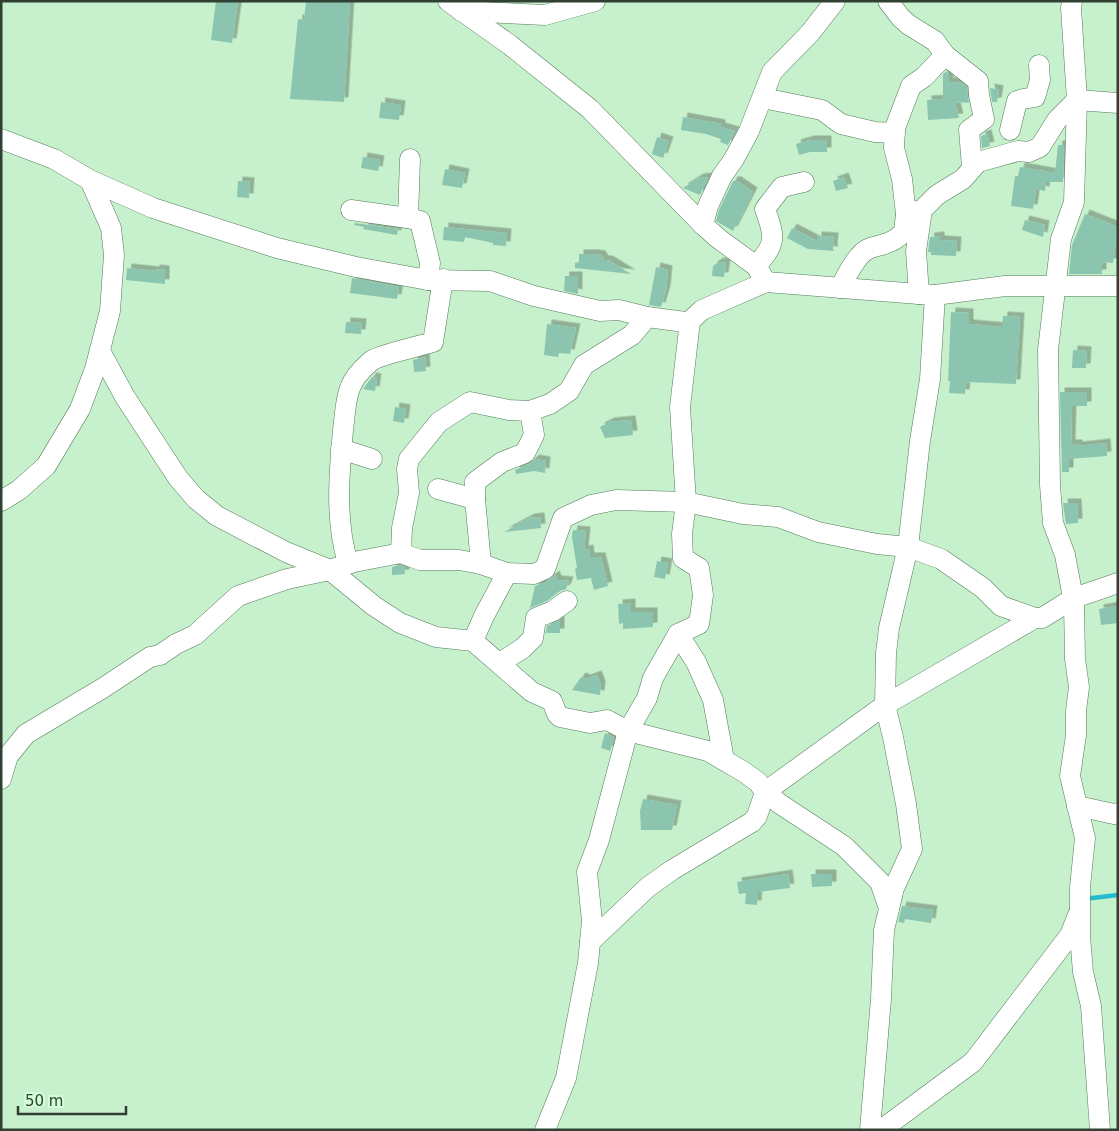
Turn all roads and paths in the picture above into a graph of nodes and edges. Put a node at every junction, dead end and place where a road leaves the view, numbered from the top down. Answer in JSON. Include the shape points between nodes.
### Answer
{"nodes":[{"id":1,"x":595,"y":1,"type":"edge"},
{"id":2,"x":835,"y":1,"type":"edge"},
{"id":3,"x":888,"y":1,"type":"edge"},
{"id":4,"x":1072,"y":1,"type":"edge"},
{"id":5,"x":454,"y":6,"type":"edge"},
{"id":6,"x":945,"y":55,"type":"junction"},
{"id":7,"x":1039,"y":65,"type":"dead end"},
{"id":8,"x":1035,"y":97,"type":"junction"},
{"id":9,"x":763,"y":98,"type":"junction"},
{"id":10,"x":1077,"y":100,"type":"junction"},
{"id":11,"x":1118,"y":103,"type":"edge"},
{"id":12,"x":1057,"y":120,"type":"junction"},
{"id":13,"x":1010,"y":130,"type":"dead end"},
{"id":14,"x":895,"y":133,"type":"junction"},
{"id":15,"x":1,"y":140,"type":"edge"},
{"id":16,"x":410,"y":159,"type":"dead end"},
{"id":17,"x":972,"y":167,"type":"junction"},
{"id":18,"x":90,"y":180,"type":"junction"},
{"id":19,"x":804,"y":182,"type":"dead end"},
{"id":20,"x":351,"y":210,"type":"dead end"},
{"id":21,"x":914,"y":212,"type":"junction"},
{"id":22,"x":408,"y":218,"type":"junction"},
{"id":23,"x":703,"y":225,"type":"junction"},
{"id":24,"x":761,"y":274,"type":"junction"},
{"id":25,"x":435,"y":280,"type":"junction"},
{"id":26,"x":1055,"y":286,"type":"junction"},
{"id":27,"x":1117,"y":287,"type":"edge"},
{"id":28,"x":840,"y":288,"type":"junction"},
{"id":29,"x":927,"y":295,"type":"junction"},
{"id":30,"x":648,"y":317,"type":"junction"},
{"id":31,"x":690,"y":321,"type":"junction"},
{"id":32,"x":100,"y":351,"type":"junction"},
{"id":33,"x":530,"y":411,"type":"junction"},
{"id":34,"x":342,"y":449,"type":"junction"},
{"id":35,"x":372,"y":459,"type":"dead end"},
{"id":36,"x":438,"y":489,"type":"dead end"},
{"id":37,"x":475,"y":499,"type":"junction"},
{"id":38,"x":1,"y":501,"type":"edge"},
{"id":39,"x":686,"y":502,"type":"junction"},
{"id":40,"x":908,"y":547,"type":"junction"},
{"id":41,"x":401,"y":553,"type":"junction"},
{"id":42,"x":481,"y":564,"type":"junction"},
{"id":43,"x":339,"y":567,"type":"junction"},
{"id":44,"x":507,"y":573,"type":"junction"},
{"id":45,"x":1118,"y":583,"type":"edge"},
{"id":46,"x":1074,"y":598,"type":"junction"},
{"id":47,"x":567,"y":601,"type":"dead end"},
{"id":48,"x":1035,"y":618,"type":"junction"},
{"id":49,"x":678,"y":634,"type":"junction"},
{"id":50,"x":473,"y":641,"type":"junction"},
{"id":51,"x":500,"y":663,"type":"junction"},
{"id":52,"x":885,"y":705,"type":"junction"},
{"id":53,"x":628,"y":731,"type":"junction"},
{"id":54,"x":724,"y":760,"type":"junction"},
{"id":55,"x":1,"y":779,"type":"edge"},
{"id":56,"x":765,"y":792,"type":"junction"},
{"id":57,"x":1077,"y":806,"type":"junction"},
{"id":58,"x":1118,"y":813,"type":"edge"},
{"id":59,"x":889,"y":908,"type":"junction"},
{"id":60,"x":1080,"y":912,"type":"junction"},
{"id":61,"x":590,"y":942,"type":"junction"},
{"id":62,"x":545,"y":1130,"type":"edge"},
{"id":63,"x":870,"y":1130,"type":"edge"},
{"id":64,"x":881,"y":1130,"type":"edge"},
{"id":65,"x":1100,"y":1130,"type":"edge"}],
"edges":[{"from":1,"to":5,"type":"street","via":[[545,16]]},
{"from":2,"to":9,"type":"street","via":[[810,33],[772,72]]},
{"from":3,"to":6,"type":"street","via":[[901,18],[936,42]]},
{"from":4,"to":10,"type":"street"},
{"from":5,"to":23,"type":"street","via":[[510,45],[590,109]]},
{"from":6,"to":14,"type":"street","via":[[911,86]]},
{"from":6,"to":17,"type":"street","via":[[978,81],[984,119],[969,130]]},
{"from":7,"to":8,"type":"street","via":[[1040,80]]},
{"from":8,"to":12,"type":"street"},
{"from":8,"to":13,"type":"street","via":[[1017,102]]},
{"from":9,"to":14,"type":"street","via":[[818,109],[841,124]]},
{"from":9,"to":23,"type":"street","via":[[749,131],[722,176]]},
{"from":10,"to":11,"type":"street"},
{"from":10,"to":12,"type":"street"},
{"from":10,"to":26,"type":"street","via":[[1074,202],[1060,240]]},
{"from":12,"to":17,"type":"street","via":[[1040,147],[978,162]]},
{"from":14,"to":21,"type":"street","via":[[894,148]]},
{"from":15,"to":18,"type":"street","via":[[54,158]]},
{"from":16,"to":22,"type":"street"},
{"from":17,"to":21,"type":"street","via":[[963,179]]},
{"from":18,"to":25,"type":"street","via":[[153,208],[277,248],[356,267]]},
{"from":18,"to":32,"type":"street","via":[[111,228],[113,248],[110,307]]},
{"from":19,"to":24,"type":"street","via":[[782,187],[765,209],[773,233]]},
{"from":20,"to":22,"type":"street"},
{"from":21,"to":28,"type":"street","via":[[904,232],[887,244],[862,252]]},
{"from":21,"to":29,"type":"street","via":[[916,251]]},
{"from":22,"to":25,"type":"street","via":[[420,221]]},
{"from":23,"to":24,"type":"street"},
{"from":24,"to":28,"type":"street"},
{"from":24,"to":31,"type":"street","via":[[702,310]]},
{"from":25,"to":30,"type":"street","via":[[490,281],[534,296],[600,311],[619,310]]},
{"from":25,"to":34,"type":"street","via":[[433,342],[372,360],[352,383],[346,402]]},
{"from":26,"to":27,"type":"street"},
{"from":26,"to":29,"type":"street","via":[[1005,286]]},
{"from":26,"to":46,"type":"street","via":[[1048,358],[1050,485],[1053,523],[1065,555]]},
{"from":28,"to":29,"type":"street"},
{"from":29,"to":40,"type":"street","via":[[930,379]]},
{"from":30,"to":31,"type":"street"},
{"from":30,"to":33,"type":"street","via":[[632,335],[584,365],[569,391],[556,401]]},
{"from":31,"to":39,"type":"street","via":[[680,407]]},
{"from":32,"to":38,"type":"street","via":[[80,409],[46,466]]},
{"from":32,"to":43,"type":"street","via":[[125,397],[178,478],[196,499],[248,534],[286,552]]},
{"from":33,"to":37,"type":"street","via":[[534,435],[525,453],[502,462],[475,482]]},
{"from":33,"to":41,"type":"street","via":[[470,402],[436,425],[409,458],[409,494]]},
{"from":34,"to":35,"type":"street"},
{"from":34,"to":43,"type":"street","via":[[339,496],[343,543]]},
{"from":36,"to":37,"type":"street"},
{"from":37,"to":42,"type":"street"},
{"from":39,"to":40,"type":"street","via":[[770,516],[818,532],[877,544]]},
{"from":39,"to":44,"type":"street","via":[[616,500],[588,506],[563,518],[545,569],[534,574]]},
{"from":39,"to":49,"type":"street","via":[[683,558],[699,568],[703,595],[699,624]]},
{"from":40,"to":48,"type":"street","via":[[941,559],[983,588],[1001,606]]},
{"from":40,"to":52,"type":"street","via":[[886,653]]},
{"from":41,"to":42,"type":"street","via":[[420,560],[459,560]]},
{"from":41,"to":43,"type":"street"},
{"from":42,"to":44,"type":"street"},
{"from":43,"to":50,"type":"street","via":[[374,606],[400,623],[436,637]]},
{"from":43,"to":55,"type":"street","via":[[286,580],[233,599],[195,635],[160,655],[150,657],[26,734],[8,756]]},
{"from":44,"to":50,"type":"street"},
{"from":45,"to":46,"type":"street"},
{"from":46,"to":48,"type":"street","via":[[1042,618]]},
{"from":46,"to":57,"type":"street","via":[[1079,687],[1070,776]]},
{"from":47,"to":51,"type":"street","via":[[536,618],[533,638]]},
{"from":48,"to":52,"type":"street"},
{"from":49,"to":53,"type":"street"},
{"from":49,"to":54,"type":"street","via":[[696,662],[712,700]]},
{"from":50,"to":51,"type":"street"},
{"from":51,"to":53,"type":"street","via":[[532,692],[552,701],[560,717],[590,724],[607,720]]},
{"from":52,"to":56,"type":"street"},
{"from":52,"to":59,"type":"street","via":[[912,844]]},
{"from":53,"to":54,"type":"street","via":[[708,751]]},
{"from":53,"to":61,"type":"street","via":[[587,872],[592,921]]},
{"from":54,"to":56,"type":"street","via":[[758,782]]},
{"from":56,"to":59,"type":"street","via":[[844,846],[880,882]]},
{"from":56,"to":61,"type":"street","via":[[752,822],[648,887]]},
{"from":57,"to":58,"type":"street"},
{"from":57,"to":60,"type":"street","via":[[1085,838]]},
{"from":59,"to":63,"type":"street","via":[[884,930]]},
{"from":60,"to":64,"type":"street","via":[[1070,935],[973,1062]]},
{"from":60,"to":65,"type":"street"},
{"from":61,"to":62,"type":"street","via":[[566,1078]]}]}
